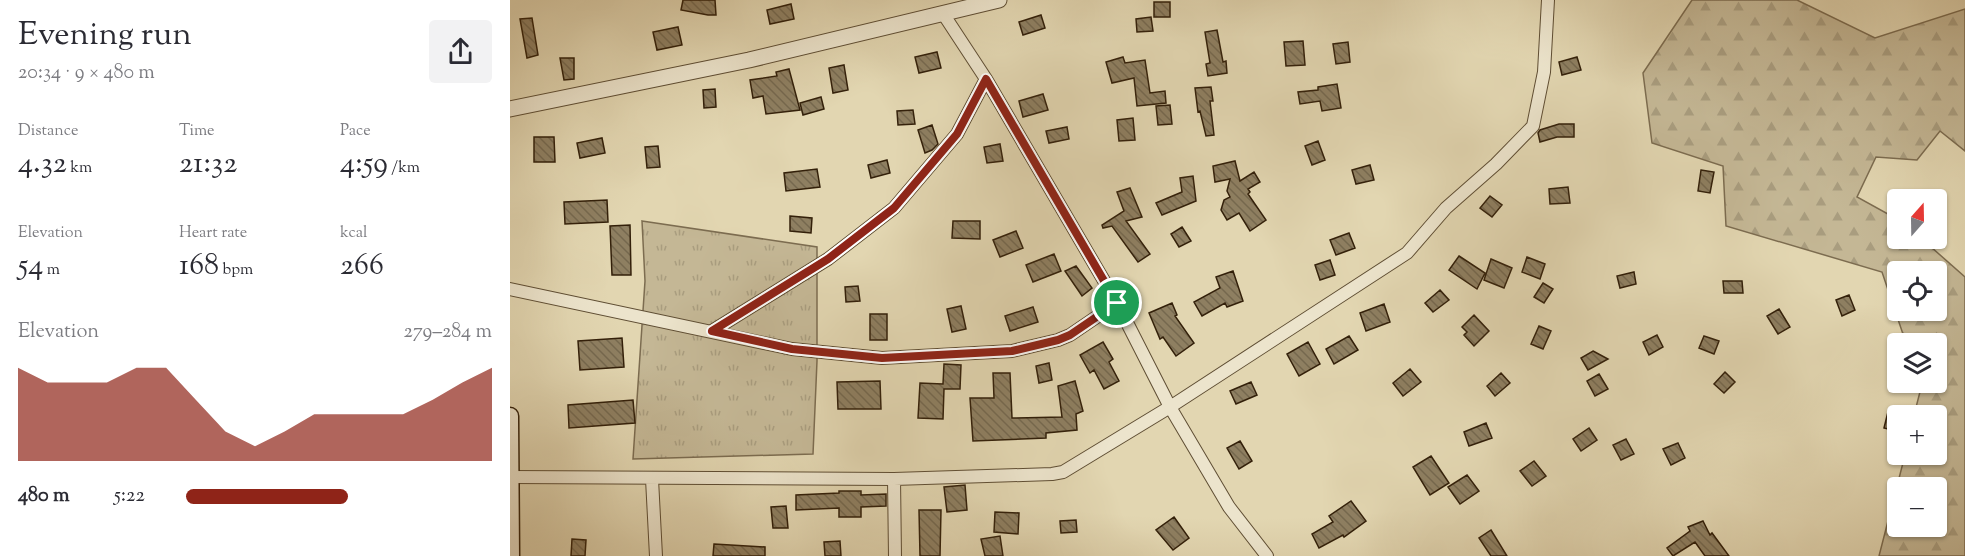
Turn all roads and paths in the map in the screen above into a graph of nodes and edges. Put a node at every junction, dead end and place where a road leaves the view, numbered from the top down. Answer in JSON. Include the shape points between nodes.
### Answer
{"nodes":[{"id":1,"x":999,"y":0,"type":"edge"},
{"id":2,"x":1548,"y":0,"type":"edge"},
{"id":3,"x":956,"y":9,"type":"edge"},
{"id":4,"x":986,"y":79,"type":"junction"},
{"id":5,"x":510,"y":108,"type":"edge"},
{"id":6,"x":510,"y":288,"type":"edge"},
{"id":7,"x":1117,"y":303,"type":"junction"},
{"id":8,"x":712,"y":331,"type":"junction"},
{"id":9,"x":1170,"y":406,"type":"junction"},
{"id":10,"x":510,"y":416,"type":"edge"},
{"id":11,"x":512,"y":477,"type":"junction"},
{"id":12,"x":652,"y":479,"type":"junction"},
{"id":13,"x":894,"y":479,"type":"junction"},
{"id":14,"x":511,"y":556,"type":"edge"},
{"id":15,"x":656,"y":556,"type":"edge"},
{"id":16,"x":895,"y":556,"type":"edge"},
{"id":17,"x":1266,"y":556,"type":"edge"}],
"edges":[{"from":1,"to":3,"type":"street"},
{"from":2,"to":9,"type":"street","via":[[1544,72],[1533,126],[1446,208],[1407,253]]},
{"from":3,"to":4,"type":"street"},
{"from":3,"to":5,"type":"street","via":[[749,60]]},
{"from":4,"to":7,"type":"street"},
{"from":4,"to":8,"type":"street","via":[[957,134],[894,208],[828,259]]},
{"from":6,"to":8,"type":"street"},
{"from":7,"to":8,"type":"street","via":[[1064,337],[1012,351],[882,358],[792,349]]},
{"from":7,"to":9,"type":"street"},
{"from":9,"to":13,"type":"street","via":[[1063,472]]},
{"from":9,"to":17,"type":"street","via":[[1229,507]]},
{"from":10,"to":11,"type":"main road"},
{"from":11,"to":12,"type":"street"},
{"from":11,"to":14,"type":"main road"},
{"from":12,"to":13,"type":"street"},
{"from":12,"to":15,"type":"street"},
{"from":13,"to":16,"type":"street"}]}
